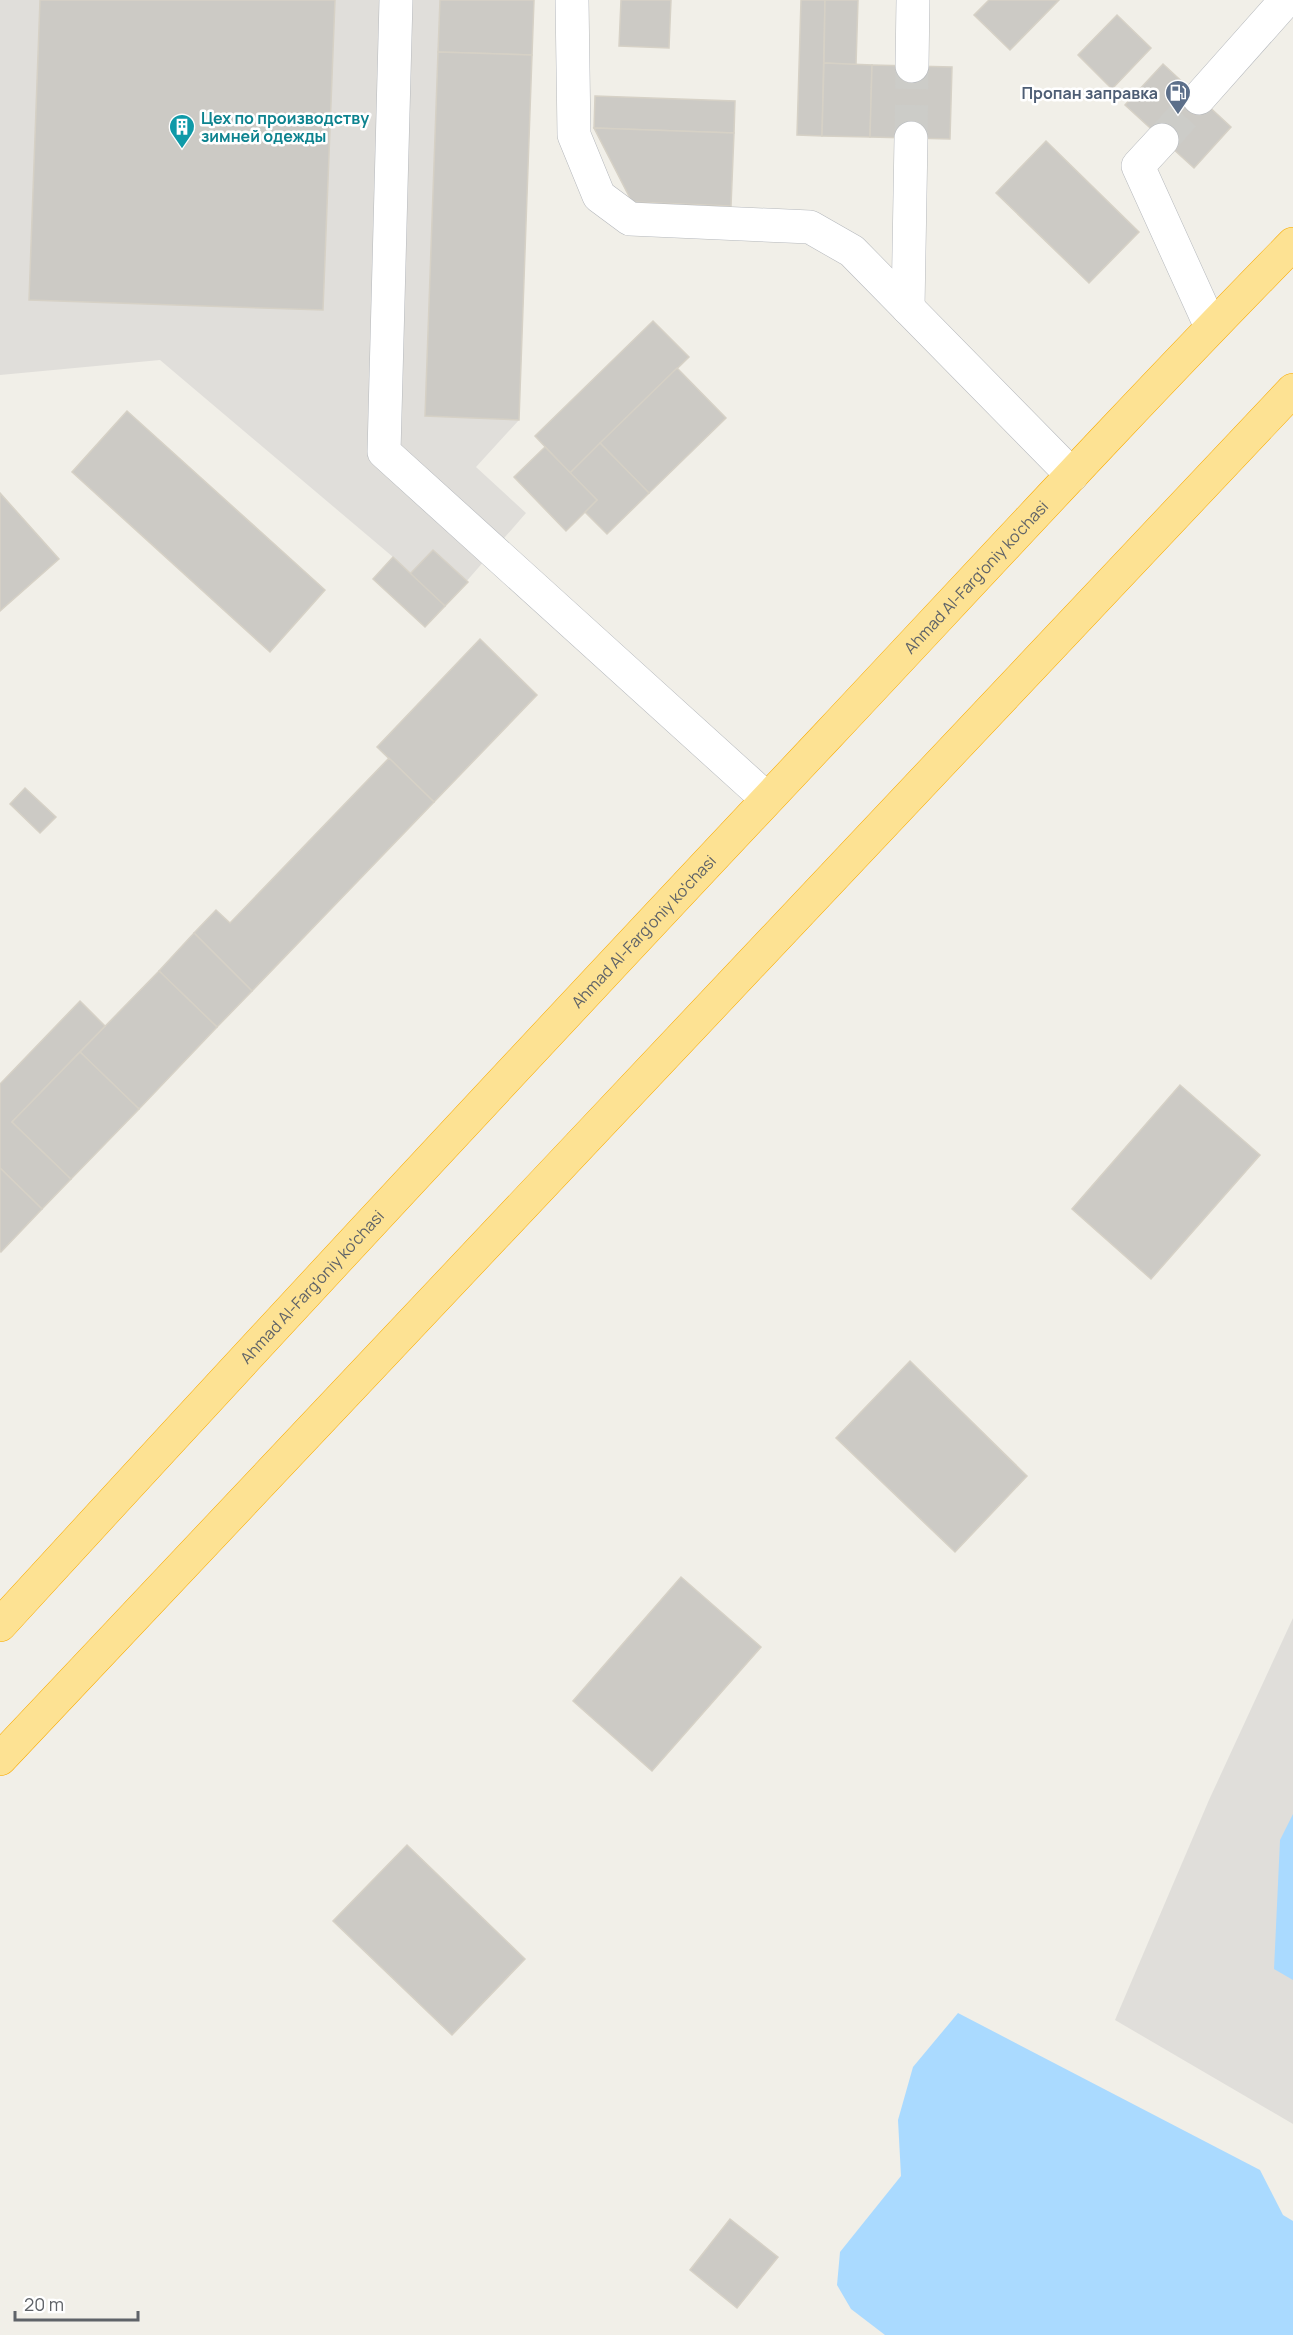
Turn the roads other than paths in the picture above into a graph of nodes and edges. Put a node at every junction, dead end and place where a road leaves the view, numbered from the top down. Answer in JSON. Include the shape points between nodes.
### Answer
{"nodes":[{"id":1,"x":396,"y":0,"type":"edge"},
{"id":2,"x":572,"y":0,"type":"edge"},
{"id":3,"x":913,"y":0,"type":"edge"},
{"id":4,"x":1286,"y":0,"type":"edge"},
{"id":5,"x":912,"y":66,"type":"tunnel mouth"},
{"id":6,"x":1199,"y":98,"type":"tunnel mouth"},
{"id":7,"x":910,"y":138,"type":"tunnel mouth"},
{"id":8,"x":1162,"y":140,"type":"tunnel mouth"},
{"id":9,"x":1293,"y":244,"type":"edge"},
{"id":10,"x":908,"y":308,"type":"junction"},
{"id":11,"x":1211,"y":327,"type":"junction"},
{"id":12,"x":1293,"y":390,"type":"edge"},
{"id":13,"x":1072,"y":475,"type":"junction"},
{"id":14,"x":767,"y":799,"type":"junction"},
{"id":15,"x":0,"y":1625,"type":"edge"},
{"id":16,"x":4,"y":1746,"type":"edge"}],
"edges":[{"from":1,"to":14,"type":"lane","via":[[384,452]]},
{"from":2,"to":10,"type":"lane","via":[[574,135],[599,196],[630,219],[810,227],[852,251]]},
{"from":3,"to":5,"type":"lane"},
{"from":4,"to":6,"type":"lane"},
{"from":7,"to":10,"type":"lane"},
{"from":8,"to":11,"type":"lane","via":[[1138,166]]},
{"from":9,"to":11,"type":"highway","name":"Ahmad Al-Farg'oniy ko'chasi"},
{"from":10,"to":13,"type":"lane"},
{"from":11,"to":13,"type":"highway","name":"Ahmad Al-Farg'oniy ko'chasi"},
{"from":12,"to":16,"type":"highway"},
{"from":13,"to":14,"type":"highway","name":"Ahmad Al-Farg'oniy ko'chasi"},
{"from":14,"to":15,"type":"highway","name":"Ahmad Al-Farg'oniy ko'chasi"}]}
